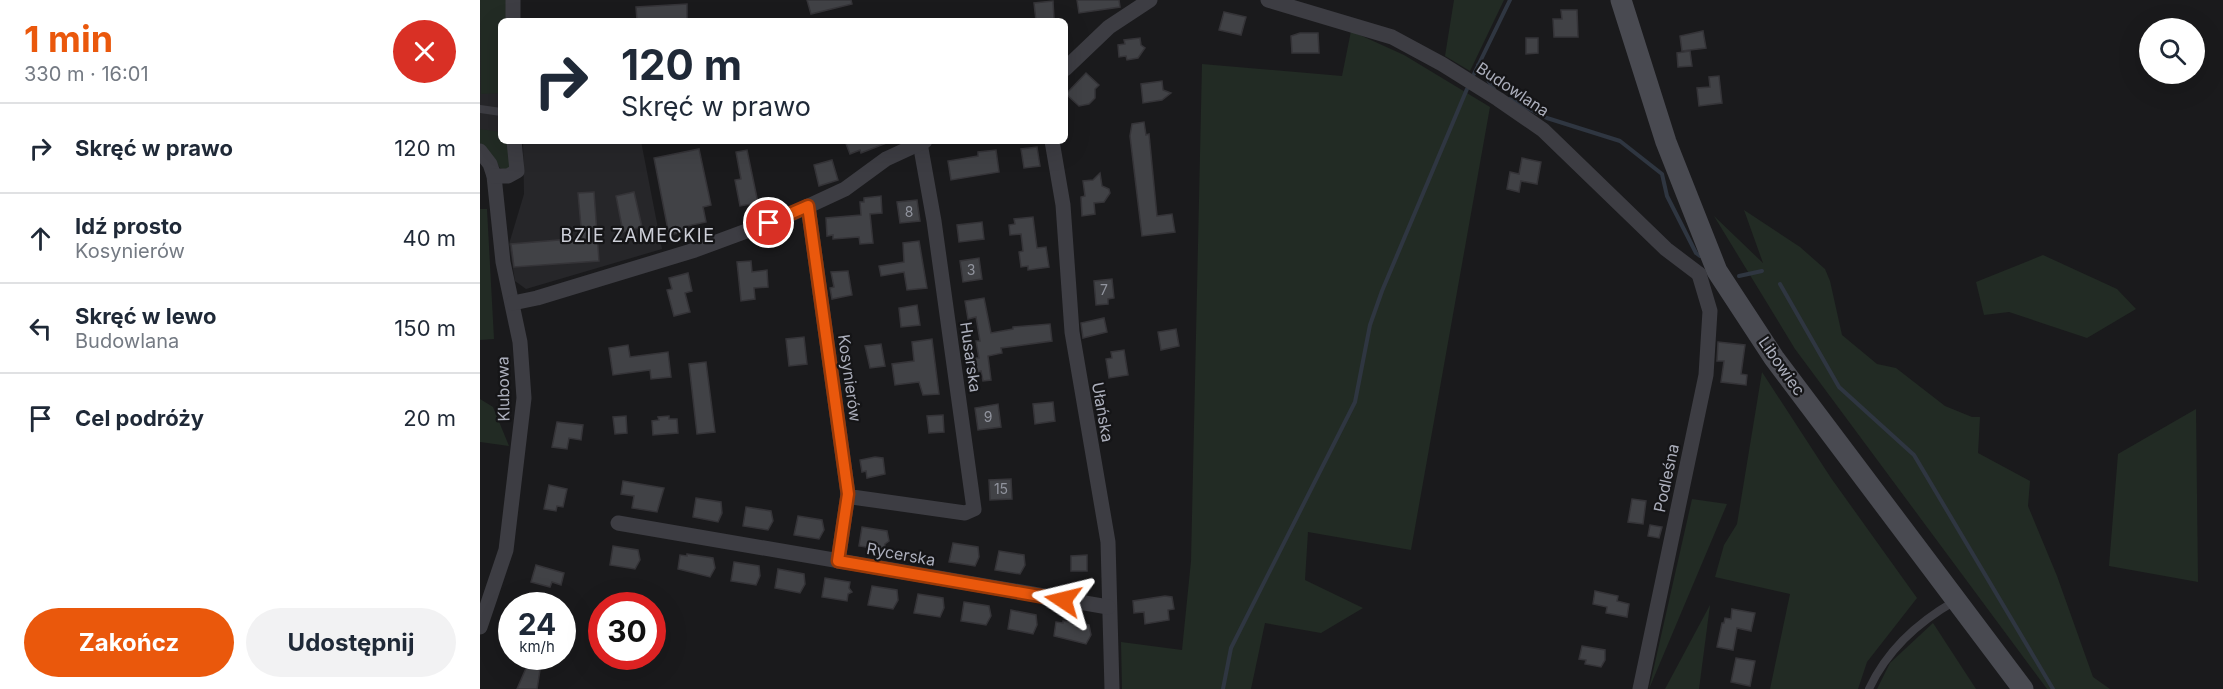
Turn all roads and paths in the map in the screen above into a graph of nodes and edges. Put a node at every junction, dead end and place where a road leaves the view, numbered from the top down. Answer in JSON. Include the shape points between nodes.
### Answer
{"nodes":[{"id":1,"x":513,"y":0,"type":"edge"},
{"id":2,"x":1150,"y":0,"type":"edge"},
{"id":3,"x":1268,"y":0,"type":"edge"},
{"id":4,"x":1621,"y":0,"type":"edge"},
{"id":5,"x":513,"y":18,"type":"edge"},
{"id":6,"x":1068,"y":66,"type":"edge"},
{"id":7,"x":480,"y":109,"type":"edge"},
{"id":8,"x":498,"y":112,"type":"edge"},
{"id":9,"x":514,"y":144,"type":"edge"},
{"id":10,"x":919,"y":144,"type":"edge"},
{"id":11,"x":923,"y":144,"type":"edge"},
{"id":12,"x":1053,"y":144,"type":"edge"},
{"id":13,"x":480,"y":151,"type":"edge"},
{"id":14,"x":494,"y":176,"type":"junction"},
{"id":15,"x":808,"y":206,"type":"junction"},
{"id":16,"x":1708,"y":273,"type":"junction"},
{"id":17,"x":513,"y":303,"type":"junction"},
{"id":18,"x":848,"y":494,"type":"junction"},
{"id":19,"x":618,"y":523,"type":"dead end"},
{"id":20,"x":838,"y":561,"type":"junction"},
{"id":21,"x":1956,"y":600,"type":"junction"},
{"id":22,"x":1108,"y":608,"type":"junction"},
{"id":23,"x":480,"y":627,"type":"edge"},
{"id":24,"x":1112,"y":689,"type":"edge"},
{"id":25,"x":1640,"y":689,"type":"edge"},
{"id":26,"x":1869,"y":689,"type":"edge"},
{"id":27,"x":2023,"y":689,"type":"edge"}],
"edges":[{"from":1,"to":5,"type":"street"},
{"from":2,"to":6,"type":"street","via":[[1109,27]]},
{"from":3,"to":16,"type":"street","name":"Budowlana","via":[[1392,37],[1442,64],[1543,130],[1666,249]]},
{"from":4,"to":16,"type":"street","name":"Libowiec"},
{"from":7,"to":8,"type":"lane"},
{"from":9,"to":14,"type":"street","via":[[517,171]]},
{"from":10,"to":15,"type":"street","via":[[886,159],[845,189]]},
{"from":11,"to":18,"type":"street","name":"Husarska","via":[[974,509],[965,513]]},
{"from":12,"to":22,"type":"street","name":"Ułańska","via":[[1063,205],[1072,332],[1108,542]]},
{"from":13,"to":14,"type":"street","name":"Klubowa"},
{"from":14,"to":17,"type":"street","name":"Klubowa","via":[[501,246]]},
{"from":15,"to":17,"type":"street","via":[[695,250]]},
{"from":15,"to":18,"type":"street","name":"Kosynierów"},
{"from":16,"to":21,"type":"street","name":"Libowiec"},
{"from":16,"to":25,"type":"street","name":"Podleśna","via":[[1706,375]]},
{"from":17,"to":23,"type":"street","name":"Klubowa","via":[[523,375],[522,432],[506,550]]},
{"from":18,"to":20,"type":"street","name":"Kosynierów"},
{"from":19,"to":20,"type":"street","name":"Rycerska"},
{"from":20,"to":22,"type":"street","name":"Rycerska"},
{"from":21,"to":26,"type":"lane","via":[[1914,627],[1880,666]]},
{"from":21,"to":27,"type":"street","name":"Libowiec"},
{"from":22,"to":24,"type":"street","name":"Ułańska"}]}
